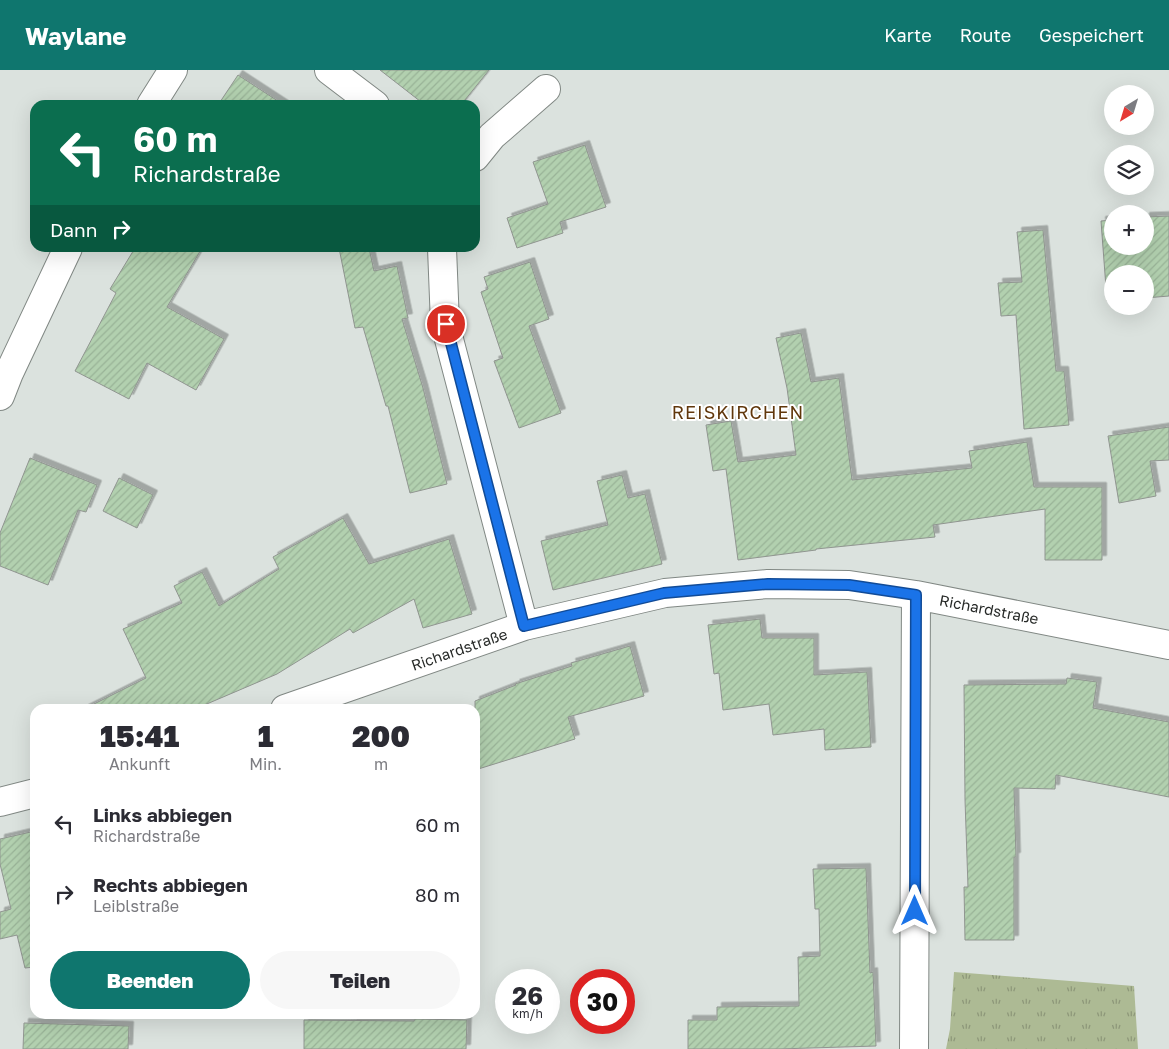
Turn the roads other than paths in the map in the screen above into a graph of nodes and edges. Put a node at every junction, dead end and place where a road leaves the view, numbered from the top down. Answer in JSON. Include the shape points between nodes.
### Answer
{"nodes":[{"id":1,"x":173,"y":70,"type":"edge"},
{"id":2,"x":329,"y":70,"type":"edge"},
{"id":3,"x":546,"y":89,"type":"dead end"},
{"id":4,"x":154,"y":100,"type":"edge"},
{"id":5,"x":369,"y":100,"type":"edge"},
{"id":6,"x":480,"y":151,"type":"edge"},
{"id":7,"x":66,"y":252,"type":"edge"},
{"id":8,"x":442,"y":252,"type":"edge"},
{"id":9,"x":0,"y":396,"type":"edge"},
{"id":10,"x":916,"y":595,"type":"junction"},
{"id":11,"x":524,"y":626,"type":"junction"},
{"id":12,"x":1169,"y":644,"type":"edge"},
{"id":13,"x":299,"y":704,"type":"edge"},
{"id":14,"x":30,"y":794,"type":"edge"},
{"id":15,"x":0,"y":802,"type":"edge"},
{"id":16,"x":914,"y":1049,"type":"edge"}],
"edges":[{"from":1,"to":4,"type":"street"},
{"from":2,"to":5,"type":"street"},
{"from":3,"to":6,"type":"street","via":[[492,136]]},
{"from":7,"to":9,"type":"street"},
{"from":8,"to":11,"type":"street","via":[[446,324]]},
{"from":10,"to":11,"type":"street","name":"Richardstraße","via":[[849,585],[768,584],[664,593]]},
{"from":10,"to":12,"type":"street","name":"Richardstraße"},
{"from":10,"to":16,"type":"street"},
{"from":11,"to":13,"type":"street","name":"Richardstraße"},
{"from":14,"to":15,"type":"street"}]}
